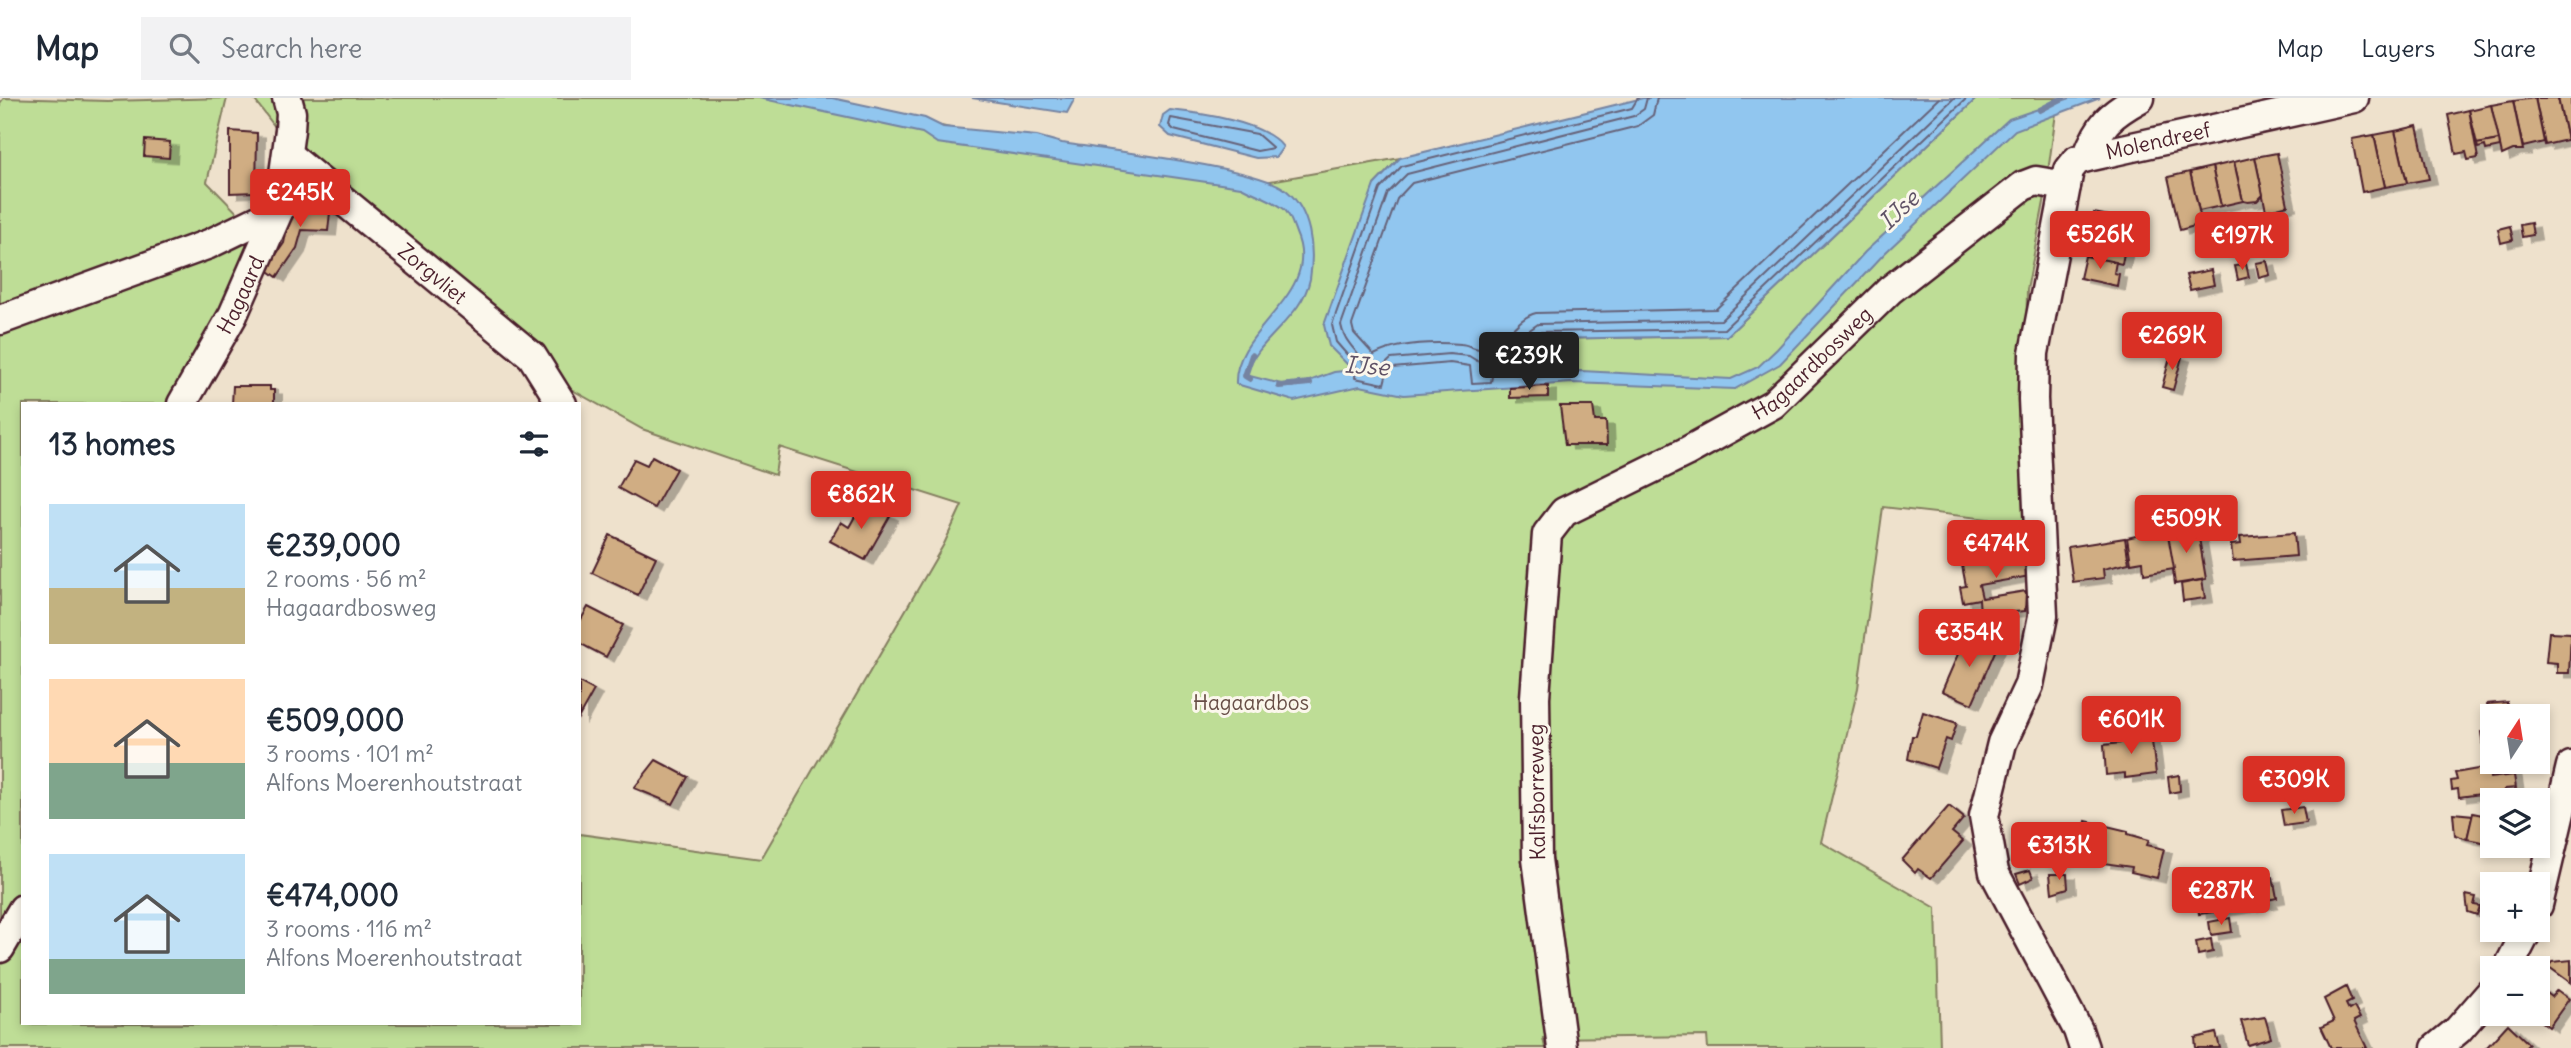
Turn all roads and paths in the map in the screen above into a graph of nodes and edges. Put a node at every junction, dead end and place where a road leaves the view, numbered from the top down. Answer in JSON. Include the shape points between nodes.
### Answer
{"nodes":[{"id":1,"x":287,"y":98,"type":"edge"},
{"id":2,"x":2140,"y":98,"type":"edge"},
{"id":3,"x":2354,"y":98,"type":"edge"},
{"id":4,"x":288,"y":155,"type":"junction"},
{"id":5,"x":2087,"y":157,"type":"junction"},
{"id":6,"x":2066,"y":186,"type":"junction"},
{"id":7,"x":279,"y":210,"type":"junction"},
{"id":8,"x":0,"y":320,"type":"edge"},
{"id":9,"x":183,"y":402,"type":"edge"},
{"id":10,"x":561,"y":402,"type":"edge"},
{"id":11,"x":1547,"y":534,"type":"joint"},
{"id":12,"x":2571,"y":766,"type":"edge"},
{"id":13,"x":2547,"y":872,"type":"edge"},
{"id":14,"x":21,"y":912,"type":"edge"},
{"id":15,"x":0,"y":948,"type":"edge"},
{"id":16,"x":2480,"y":1005,"type":"edge"},
{"id":17,"x":1562,"y":1048,"type":"edge"},
{"id":18,"x":2084,"y":1048,"type":"edge"},
{"id":19,"x":2436,"y":1048,"type":"edge"}],
"edges":[{"from":1,"to":4,"type":"street","name":"Hagaard","via":[[291,113]]},
{"from":2,"to":5,"type":"street","via":[[2108,117]]},
{"from":3,"to":5,"type":"street","name":"Molendreef"},
{"from":4,"to":7,"type":"street","name":"Hagaard"},
{"from":4,"to":10,"type":"street","name":"Zorgvliet","via":[[532,356]]},
{"from":5,"to":6,"type":"street","via":[[2072,164]]},
{"from":6,"to":11,"type":"street","name":"Hagaardbosweg","via":[[2036,181],[2023,186],[1890,290],[1773,404],[1686,453],[1564,512]]},
{"from":6,"to":18,"type":"street","via":[[2034,353],[2042,627],[2029,685],[2002,743],[1984,816],[1994,872]]},
{"from":7,"to":8,"type":"street","via":[[209,244]]},
{"from":7,"to":9,"type":"street","name":"Hagaard","via":[[233,315]]},
{"from":11,"to":17,"type":"street","name":"Kalfsborreweg","via":[[1535,697],[1537,859]]},
{"from":12,"to":13,"type":"street"},
{"from":14,"to":15,"type":"street"},
{"from":16,"to":19,"type":"street"}]}
